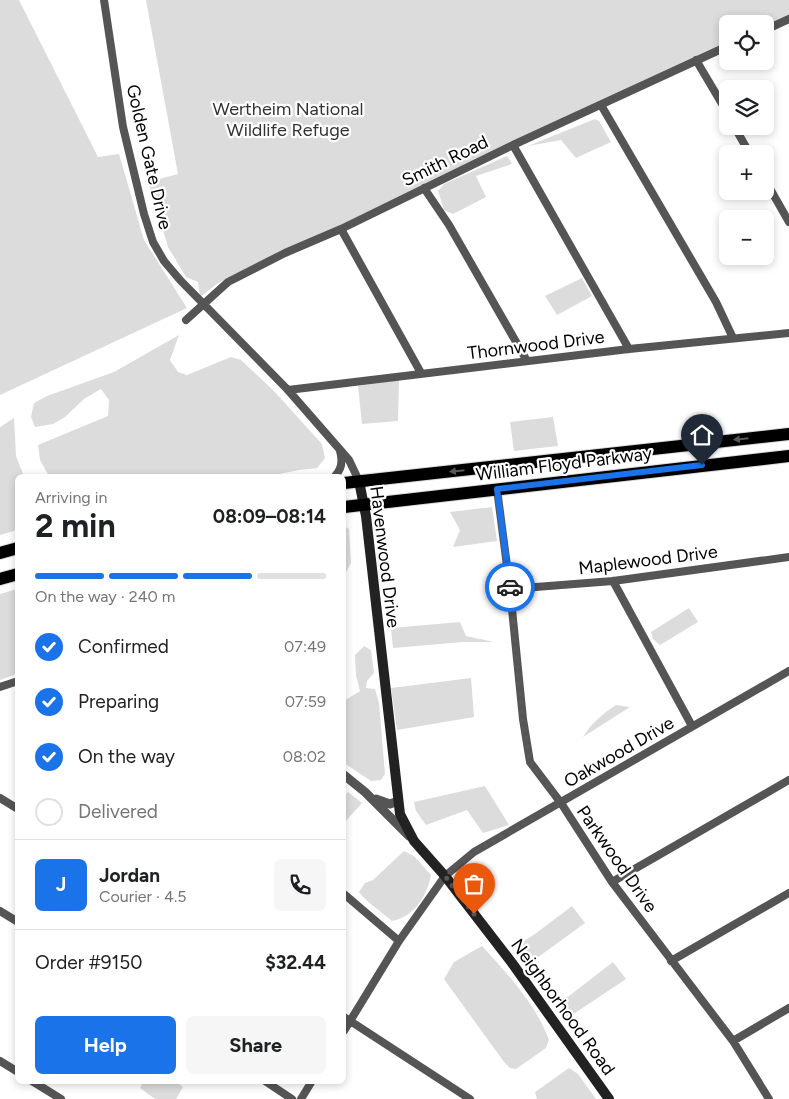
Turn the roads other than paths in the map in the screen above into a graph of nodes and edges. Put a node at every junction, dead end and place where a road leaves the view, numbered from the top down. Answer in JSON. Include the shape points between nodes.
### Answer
{"nodes":[{"id":1,"x":104,"y":0,"type":"edge"},
{"id":2,"x":789,"y":19,"type":"edge"},
{"id":3,"x":774,"y":26,"type":"edge"},
{"id":4,"x":719,"y":50,"type":"edge"},
{"id":5,"x":696,"y":60,"type":"junction"},
{"id":6,"x":719,"y":99,"type":"edge"},
{"id":7,"x":601,"y":105,"type":"junction"},
{"id":8,"x":513,"y":145,"type":"junction"},
{"id":9,"x":424,"y":188,"type":"junction"},
{"id":10,"x":774,"y":196,"type":"edge"},
{"id":11,"x":789,"y":222,"type":"edge"},
{"id":12,"x":341,"y":229,"type":"junction"},
{"id":13,"x":203,"y":304,"type":"junction"},
{"id":14,"x":186,"y":320,"type":"dead end"},
{"id":15,"x":789,"y":333,"type":"edge"},
{"id":16,"x":733,"y":338,"type":"junction"},
{"id":17,"x":628,"y":349,"type":"junction"},
{"id":18,"x":527,"y":361,"type":"junction"},
{"id":19,"x":421,"y":373,"type":"junction"},
{"id":20,"x":288,"y":390,"type":"junction"},
{"id":21,"x":789,"y":434,"type":"edge"},
{"id":22,"x":338,"y":448,"type":"junction"},
{"id":23,"x":789,"y":456,"type":"edge"},
{"id":24,"x":336,"y":474,"type":"edge"},
{"id":25,"x":359,"y":481,"type":"junction"},
{"id":26,"x":346,"y":483,"type":"edge"},
{"id":27,"x":497,"y":489,"type":"junction"},
{"id":28,"x":364,"y":504,"type":"junction"},
{"id":29,"x":346,"y":507,"type":"edge"},
{"id":30,"x":15,"y":549,"type":"edge"},
{"id":31,"x":0,"y":553,"type":"edge"},
{"id":32,"x":789,"y":557,"type":"edge"},
{"id":33,"x":15,"y":575,"type":"edge"},
{"id":34,"x":0,"y":579,"type":"edge"},
{"id":35,"x":613,"y":581,"type":"junction"},
{"id":36,"x":510,"y":589,"type":"junction"},
{"id":37,"x":789,"y":671,"type":"edge"},
{"id":38,"x":15,"y":682,"type":"edge"},
{"id":39,"x":0,"y":687,"type":"edge"},
{"id":40,"x":692,"y":726,"type":"junction"},
{"id":41,"x":346,"y":777,"type":"edge"},
{"id":42,"x":789,"y":780,"type":"edge"},
{"id":43,"x":365,"y":792,"type":"junction"},
{"id":44,"x":0,"y":798,"type":"edge"},
{"id":45,"x":398,"y":800,"type":"junction"},
{"id":46,"x":561,"y":803,"type":"junction"},
{"id":47,"x":15,"y":807,"type":"edge"},
{"id":48,"x":414,"y":840,"type":"junction"},
{"id":49,"x":445,"y":876,"type":"junction"},
{"id":50,"x":612,"y":882,"type":"junction"},
{"id":51,"x":789,"y":892,"type":"edge"},
{"id":52,"x":346,"y":896,"type":"edge"},
{"id":53,"x":0,"y":911,"type":"edge"},
{"id":54,"x":15,"y":920,"type":"edge"},
{"id":55,"x":399,"y":941,"type":"junction"},
{"id":56,"x":671,"y":961,"type":"junction"},
{"id":57,"x":789,"y":1008,"type":"edge"},
{"id":58,"x":347,"y":1019,"type":"edge"},
{"id":59,"x":733,"y":1040,"type":"junction"},
{"id":60,"x":0,"y":1061,"type":"edge"},
{"id":61,"x":15,"y":1070,"type":"edge"},
{"id":62,"x":37,"y":1084,"type":"edge"},
{"id":63,"x":270,"y":1084,"type":"edge"},
{"id":64,"x":310,"y":1084,"type":"edge"},
{"id":65,"x":61,"y":1099,"type":"edge"},
{"id":66,"x":292,"y":1099,"type":"edge"},
{"id":67,"x":301,"y":1099,"type":"edge"},
{"id":68,"x":470,"y":1099,"type":"edge"},
{"id":69,"x":609,"y":1099,"type":"edge"},
{"id":70,"x":769,"y":1099,"type":"edge"}],
"edges":[{"from":1,"to":13,"type":"street","name":"Golden Gate Drive","via":[[123,127],[153,242],[164,261]]},
{"from":2,"to":3,"type":"street"},
{"from":4,"to":5,"type":"street","name":"Smith Road"},
{"from":5,"to":6,"type":"street"},
{"from":5,"to":7,"type":"street","name":"Smith Road"},
{"from":7,"to":8,"type":"street","name":"Smith Road"},
{"from":7,"to":16,"type":"street","via":[[716,302]]},
{"from":8,"to":9,"type":"street","name":"Smith Road"},
{"from":8,"to":17,"type":"street"},
{"from":9,"to":12,"type":"street","name":"Smith Road"},
{"from":9,"to":18,"type":"street","via":[[449,225]]},
{"from":10,"to":11,"type":"street"},
{"from":12,"to":13,"type":"street","name":"Smith Road","via":[[228,282]]},
{"from":12,"to":19,"type":"street"},
{"from":13,"to":14,"type":"street","name":"Smith Road"},
{"from":13,"to":20,"type":"street","name":"Havenwood Drive"},
{"from":15,"to":16,"type":"street","name":"Thornwood Drive"},
{"from":16,"to":17,"type":"street","name":"Thornwood Drive"},
{"from":17,"to":18,"type":"street","name":"Thornwood Drive"},
{"from":18,"to":19,"type":"street","name":"Thornwood Drive"},
{"from":19,"to":20,"type":"street","name":"Thornwood Drive"},
{"from":20,"to":22,"type":"street","name":"Havenwood Drive"},
{"from":21,"to":25,"type":"highway","name":"William Floyd Parkway","one_way":true},
{"from":22,"to":24,"type":"street","via":[[342,462]]},
{"from":22,"to":25,"type":"street","name":"Havenwood Drive","via":[[349,460]]},
{"from":23,"to":27,"type":"highway","name":"William Floyd Parkway"},
{"from":25,"to":26,"type":"highway","name":"William Floyd Parkway"},
{"from":25,"to":28,"type":"main road","name":"Havenwood Drive"},
{"from":27,"to":28,"type":"highway","name":"William Floyd Parkway"},
{"from":27,"to":36,"type":"street","name":"Parkwood Drive"},
{"from":28,"to":29,"type":"highway","name":"William Floyd Parkway"},
{"from":28,"to":45,"type":"main road","name":"Havenwood Drive"},
{"from":30,"to":31,"type":"highway"},
{"from":32,"to":35,"type":"street","name":"Maplewood Drive"},
{"from":33,"to":34,"type":"highway"},
{"from":35,"to":36,"type":"street","name":"Maplewood Drive"},
{"from":35,"to":40,"type":"street"},
{"from":36,"to":46,"type":"street","name":"Parkwood Drive","via":[[522,719],[530,762]]},
{"from":37,"to":40,"type":"street","name":"Oakwood Drive"},
{"from":38,"to":39,"type":"street"},
{"from":40,"to":46,"type":"street","name":"Oakwood Drive"},
{"from":41,"to":43,"type":"street"},
{"from":42,"to":50,"type":"street"},
{"from":43,"to":45,"type":"street","via":[[383,803]]},
{"from":43,"to":48,"type":"street"},
{"from":44,"to":47,"type":"street"},
{"from":45,"to":48,"type":"main road","name":"Havenwood Drive","via":[[400,814]]},
{"from":46,"to":49,"type":"street","name":"Oakwood Drive","via":[[474,852]]},
{"from":46,"to":50,"type":"street","name":"Parkwood Drive"},
{"from":48,"to":49,"type":"main road","name":"Neighborhood Road"},
{"from":49,"to":55,"type":"street","name":"Oakwood Drive"},
{"from":49,"to":69,"type":"main road","name":"Neighborhood Road"},
{"from":50,"to":56,"type":"street","name":"Parkwood Drive"},
{"from":51,"to":56,"type":"street"},
{"from":52,"to":55,"type":"street"},
{"from":53,"to":54,"type":"street"},
{"from":55,"to":58,"type":"street","name":"Oakwood Drive"},
{"from":56,"to":59,"type":"street","name":"Parkwood Drive"},
{"from":57,"to":59,"type":"street"},
{"from":58,"to":68,"type":"street"},
{"from":59,"to":70,"type":"street","name":"Parkwood Drive"},
{"from":60,"to":61,"type":"street"},
{"from":62,"to":65,"type":"street"},
{"from":63,"to":66,"type":"street"},
{"from":64,"to":67,"type":"street"}]}
